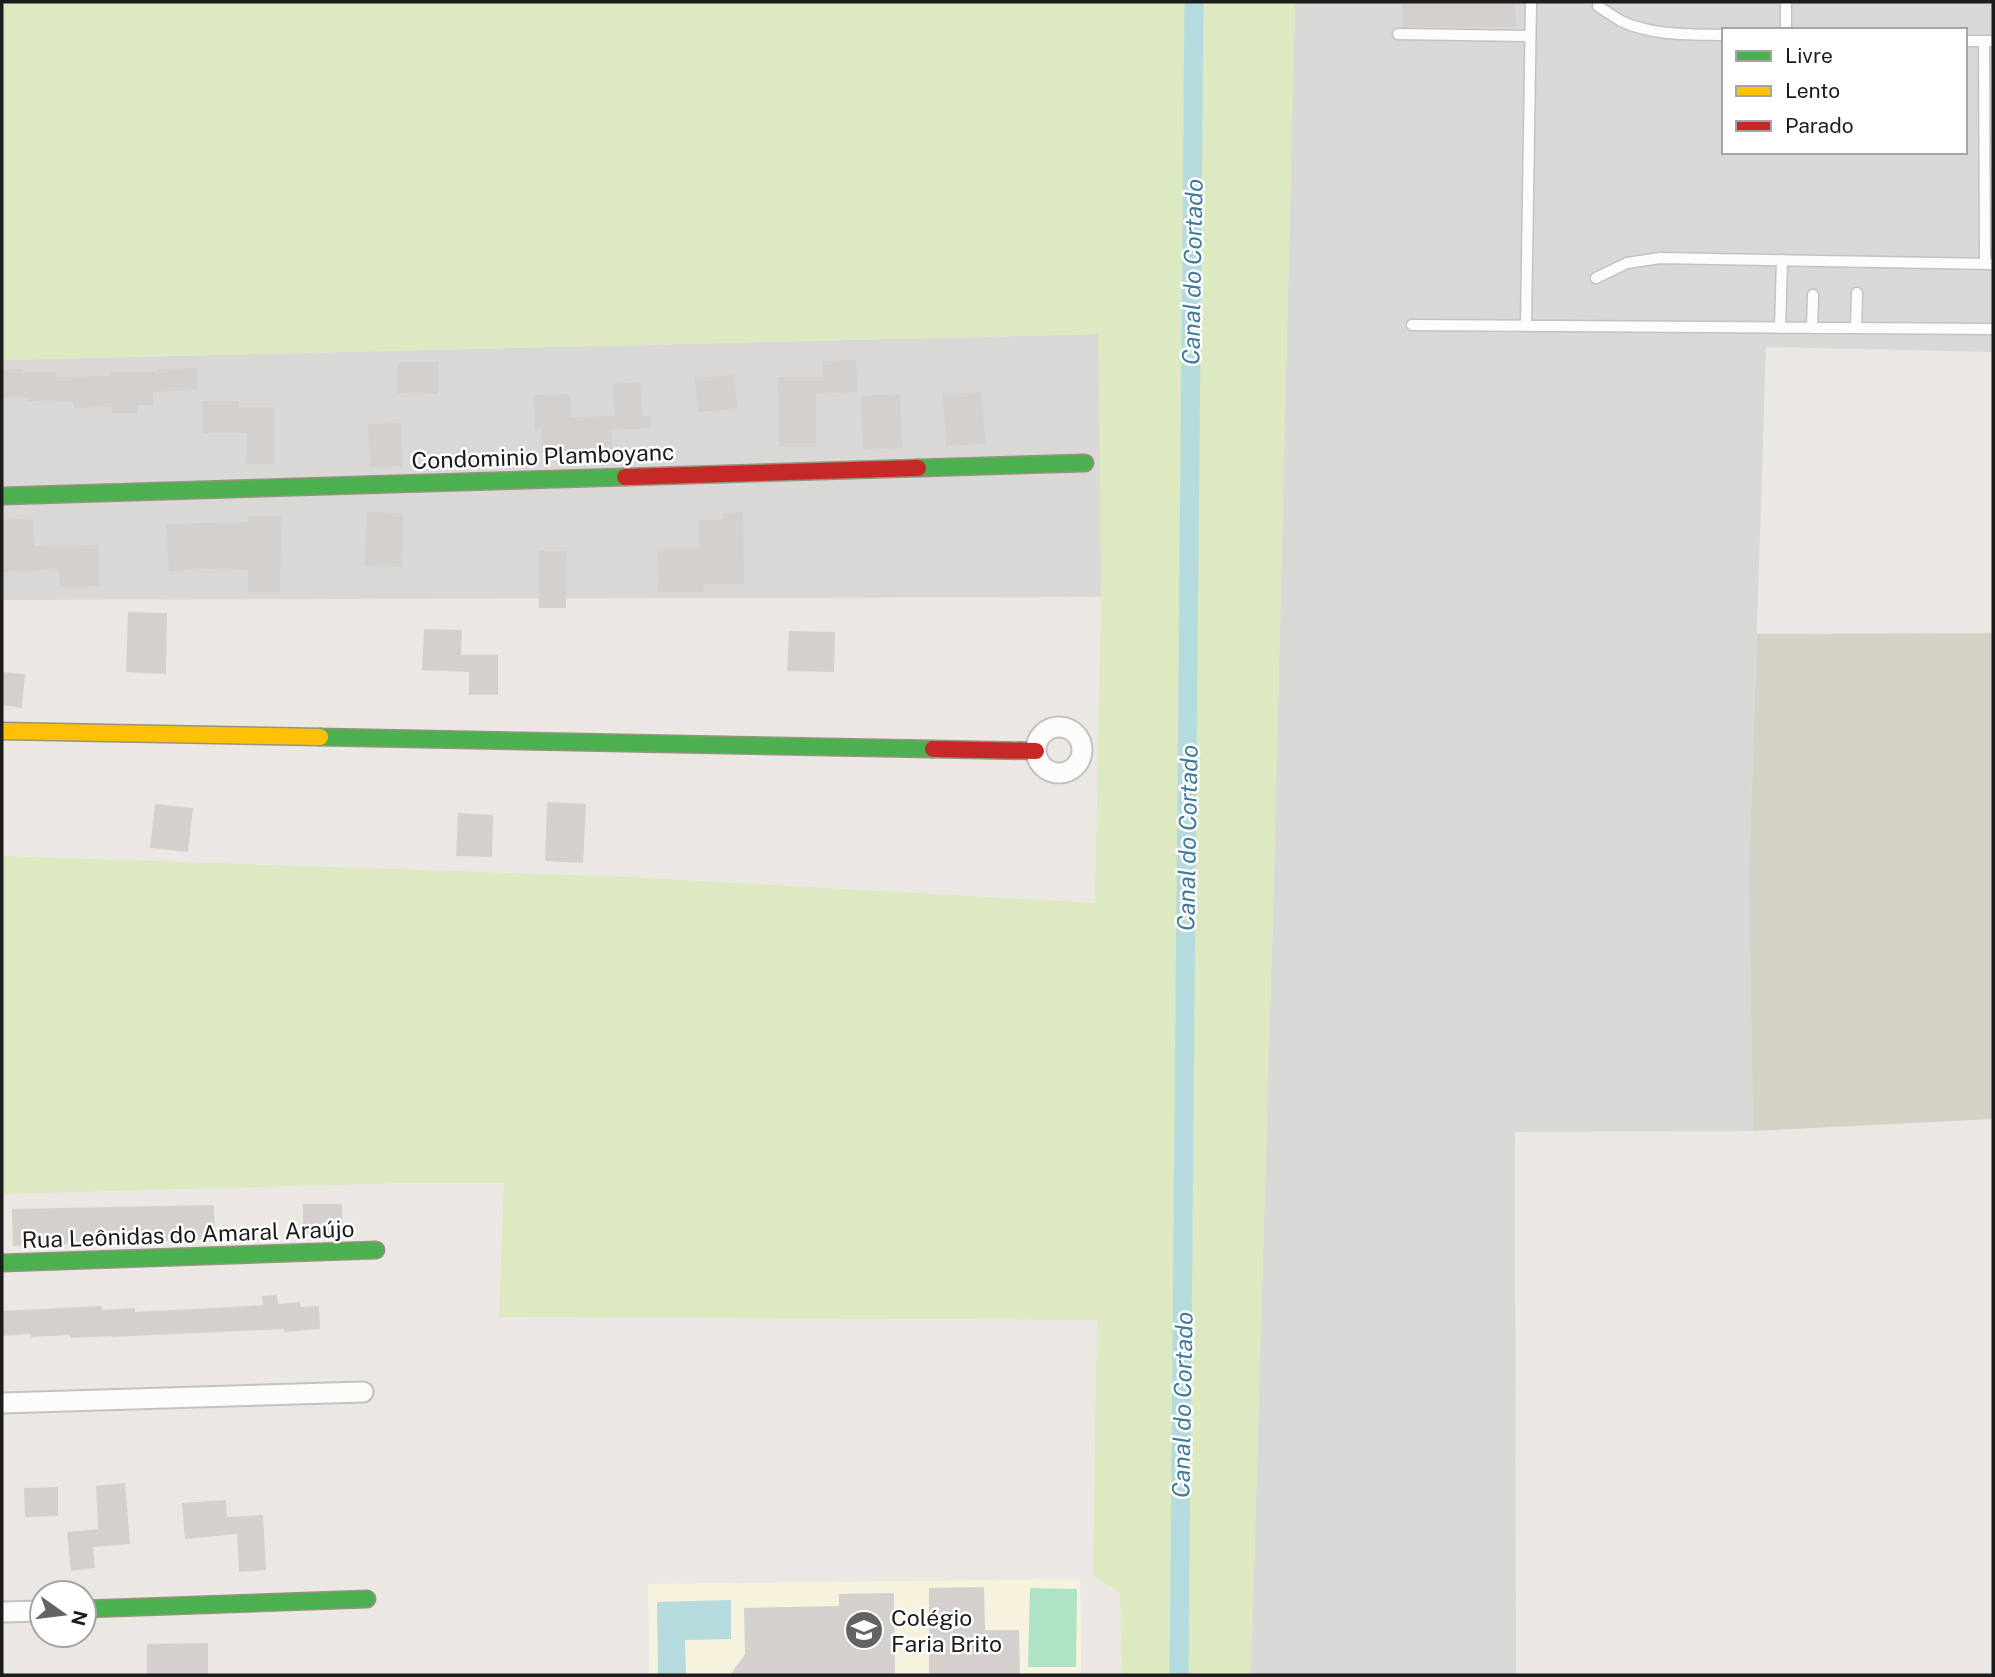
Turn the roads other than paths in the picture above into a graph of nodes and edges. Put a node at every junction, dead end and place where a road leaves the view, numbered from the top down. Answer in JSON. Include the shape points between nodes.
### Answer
{"nodes":[{"id":1,"x":1531,"y":2,"type":"edge"},
{"id":2,"x":1786,"y":2,"type":"edge"},
{"id":3,"x":1598,"y":6,"type":"dead end"},
{"id":4,"x":1786,"y":28,"type":"edge"},
{"id":5,"x":1398,"y":34,"type":"dead end"},
{"id":6,"x":1722,"y":35,"type":"edge"},
{"id":7,"x":1530,"y":36,"type":"junction"},
{"id":8,"x":1967,"y":41,"type":"edge"},
{"id":9,"x":1989,"y":41,"type":"edge"},
{"id":10,"x":1989,"y":108,"type":"edge"},
{"id":11,"x":1782,"y":260,"type":"junction"},
{"id":12,"x":1989,"y":264,"type":"edge"},
{"id":13,"x":1596,"y":278,"type":"dead end"},
{"id":14,"x":1857,"y":292,"type":"dead end"},
{"id":15,"x":1813,"y":295,"type":"dead end"},
{"id":16,"x":1412,"y":325,"type":"dead end"},
{"id":17,"x":1526,"y":326,"type":"junction"},
{"id":18,"x":1780,"y":328,"type":"junction"},
{"id":19,"x":1812,"y":328,"type":"junction"},
{"id":20,"x":1856,"y":328,"type":"junction"},
{"id":21,"x":1993,"y":329,"type":"edge"},
{"id":22,"x":1085,"y":463,"type":"dead end"},
{"id":23,"x":2,"y":496,"type":"edge"},
{"id":24,"x":2,"y":731,"type":"edge"},
{"id":25,"x":1036,"y":751,"type":"dead end"},
{"id":26,"x":376,"y":1250,"type":"dead end"},
{"id":27,"x":2,"y":1262,"type":"edge"},
{"id":28,"x":363,"y":1392,"type":"dead end"},
{"id":29,"x":2,"y":1403,"type":"edge"},
{"id":30,"x":367,"y":1599,"type":"dead end"},
{"id":31,"x":98,"y":1609,"type":"edge"},
{"id":32,"x":28,"y":1611,"type":"edge"},
{"id":33,"x":2,"y":1612,"type":"edge"}],
"edges":[{"from":1,"to":7,"type":"lane"},
{"from":2,"to":4,"type":"lane"},
{"from":3,"to":6,"type":"lane","via":[[1622,22],[1646,29]]},
{"from":5,"to":7,"type":"lane"},
{"from":7,"to":17,"type":"lane"},
{"from":8,"to":9,"type":"lane"},
{"from":9,"to":10,"type":"lane"},
{"from":10,"to":12,"type":"lane"},
{"from":11,"to":12,"type":"lane"},
{"from":11,"to":13,"type":"lane","via":[[1660,258],[1627,262]]},
{"from":11,"to":18,"type":"lane"},
{"from":14,"to":20,"type":"lane"},
{"from":15,"to":19,"type":"lane"},
{"from":16,"to":17,"type":"lane"},
{"from":17,"to":18,"type":"lane"},
{"from":18,"to":19,"type":"lane"},
{"from":19,"to":20,"type":"lane"},
{"from":20,"to":21,"type":"lane"},
{"from":22,"to":23,"type":"street","name":"Condominio Plamboyanc"},
{"from":24,"to":25,"type":"street"},
{"from":26,"to":27,"type":"street","name":"Rua Leônidas do Amaral Araújo"},
{"from":28,"to":29,"type":"street"},
{"from":30,"to":31,"type":"street"},
{"from":32,"to":33,"type":"street"}]}
